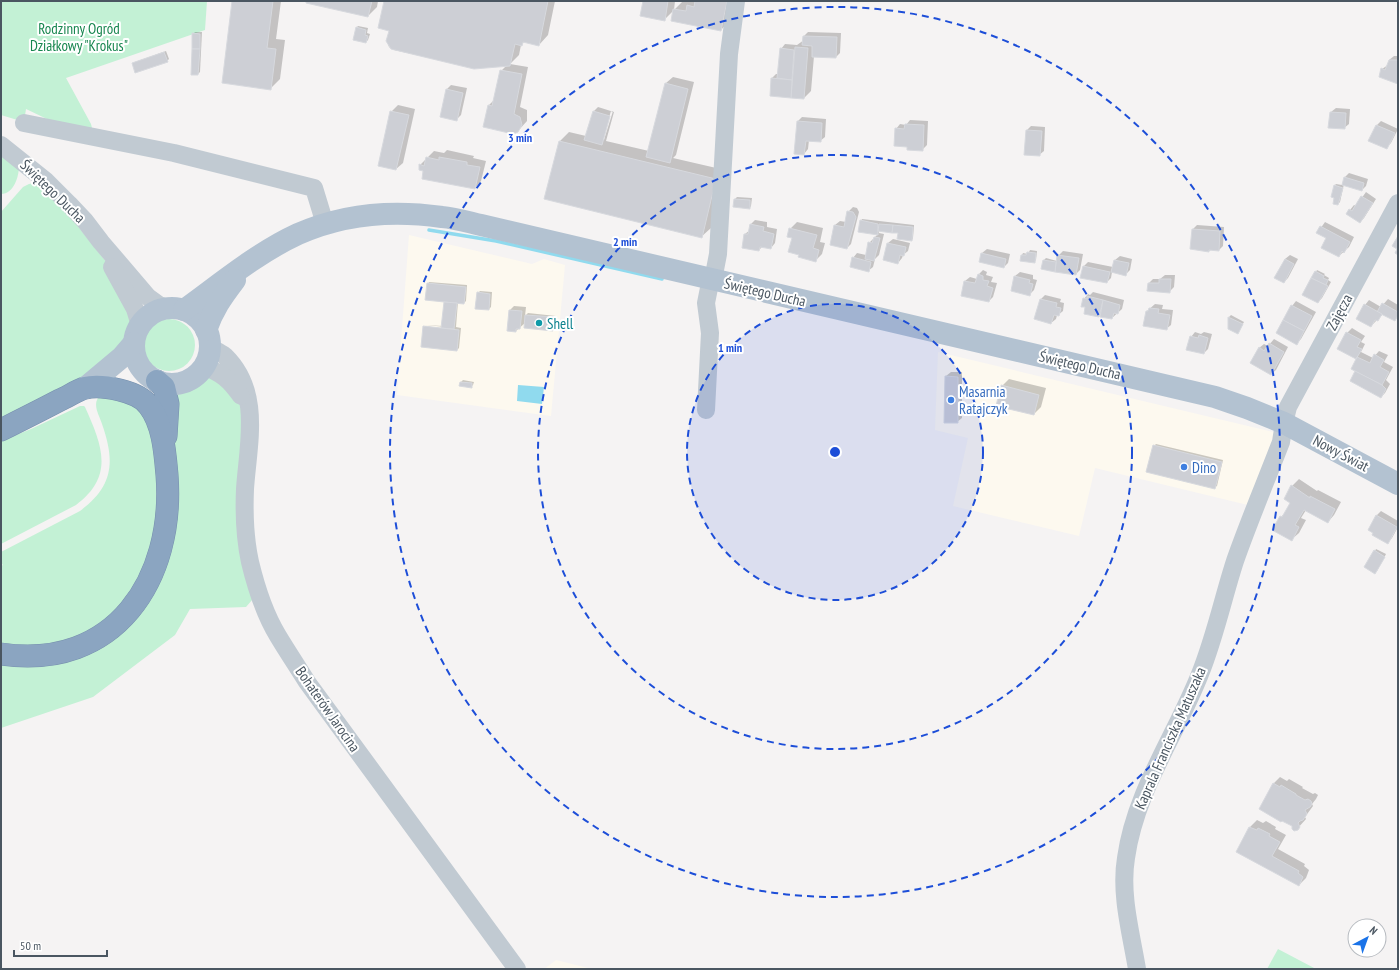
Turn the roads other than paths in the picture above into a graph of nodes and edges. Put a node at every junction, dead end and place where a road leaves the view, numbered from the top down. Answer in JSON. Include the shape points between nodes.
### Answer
{"nodes":[{"id":1,"x":736,"y":1,"type":"edge"},
{"id":2,"x":24,"y":123,"type":"dead end"},
{"id":3,"x":1,"y":144,"type":"edge"},
{"id":4,"x":1398,"y":203,"type":"edge"},
{"id":5,"x":325,"y":224,"type":"junction"},
{"id":6,"x":100,"y":242,"type":"junction"},
{"id":7,"x":248,"y":264,"type":"junction"},
{"id":8,"x":713,"y":280,"type":"junction"},
{"id":9,"x":176,"y":309,"type":"junction"},
{"id":10,"x":137,"y":334,"type":"junction"},
{"id":11,"x":206,"y":347,"type":"junction"},
{"id":12,"x":150,"y":375,"type":"junction"},
{"id":13,"x":85,"y":388,"type":"junction"},
{"id":14,"x":706,"y":410,"type":"dead end"},
{"id":15,"x":1284,"y":423,"type":"junction"},
{"id":16,"x":1,"y":430,"type":"edge"},
{"id":17,"x":165,"y":455,"type":"junction"},
{"id":18,"x":1398,"y":484,"type":"edge"},
{"id":19,"x":1,"y":654,"type":"edge"},
{"id":20,"x":517,"y":969,"type":"edge"},
{"id":21,"x":1137,"y":969,"type":"edge"}],
"edges":[{"from":1,"to":8,"type":"street","via":[[729,54],[718,254]]},
{"from":2,"to":5,"type":"street","via":[[174,152],[314,188]]},
{"from":3,"to":6,"type":"street","name":"Świętego Ducha","via":[[46,181],[85,221]]},
{"from":4,"to":15,"type":"street","name":"Zajęcza","via":[[1288,407]]},
{"from":5,"to":7,"type":"main road","name":"Świętego Ducha","via":[[298,234]]},
{"from":5,"to":8,"type":"main road","name":"Świętego Ducha","via":[[386,214],[442,217]]},
{"from":6,"to":9,"type":"street","name":"Świętego Ducha","via":[[148,297],[158,305]]},
{"from":6,"to":10,"type":"street","name":"Świętego Ducha","via":[[135,309]]},
{"from":7,"to":9,"type":"main road","name":"Świętego Ducha"},
{"from":7,"to":11,"type":"main road","name":"Świętego Ducha","via":[[213,311]]},
{"from":8,"to":14,"type":"street","via":[[706,303],[710,333]]},
{"from":8,"to":15,"type":"main road","name":"Świętego Ducha","via":[[1215,398]]},
{"from":9,"to":10,"type":"main road","via":[[152,313]]},
{"from":9,"to":11,"type":"main road","via":[[197,318]]},
{"from":10,"to":12,"type":"main road","via":[[134,352]]},
{"from":10,"to":13,"type":"main road","via":[[122,357]]},
{"from":11,"to":12,"type":"main road","via":[[197,374],[183,381],[168,383]]},
{"from":11,"to":20,"type":"street","name":"Bohaterów Jarocina","via":[[216,371],[234,385],[250,410],[245,491],[246,529],[258,593],[277,634],[307,682]]},
{"from":12,"to":13,"type":"main road","via":[[135,370]]},
{"from":12,"to":17,"type":"highway","via":[[164,387],[168,404]]},
{"from":13,"to":16,"type":"highway"},
{"from":13,"to":17,"type":"highway","via":[[126,391],[146,401],[155,415]]},
{"from":15,"to":18,"type":"main road","name":"Nowy Świat"},
{"from":15,"to":21,"type":"street","name":"Kaprala Franciszka Matuszaka","via":[[1281,442],[1235,560],[1202,670],[1142,797],[1131,828],[1125,860],[1125,895]]},
{"from":17,"to":19,"type":"highway","via":[[168,509],[159,556],[152,575],[131,610],[110,630],[82,646],[42,656],[17,657]]}]}
